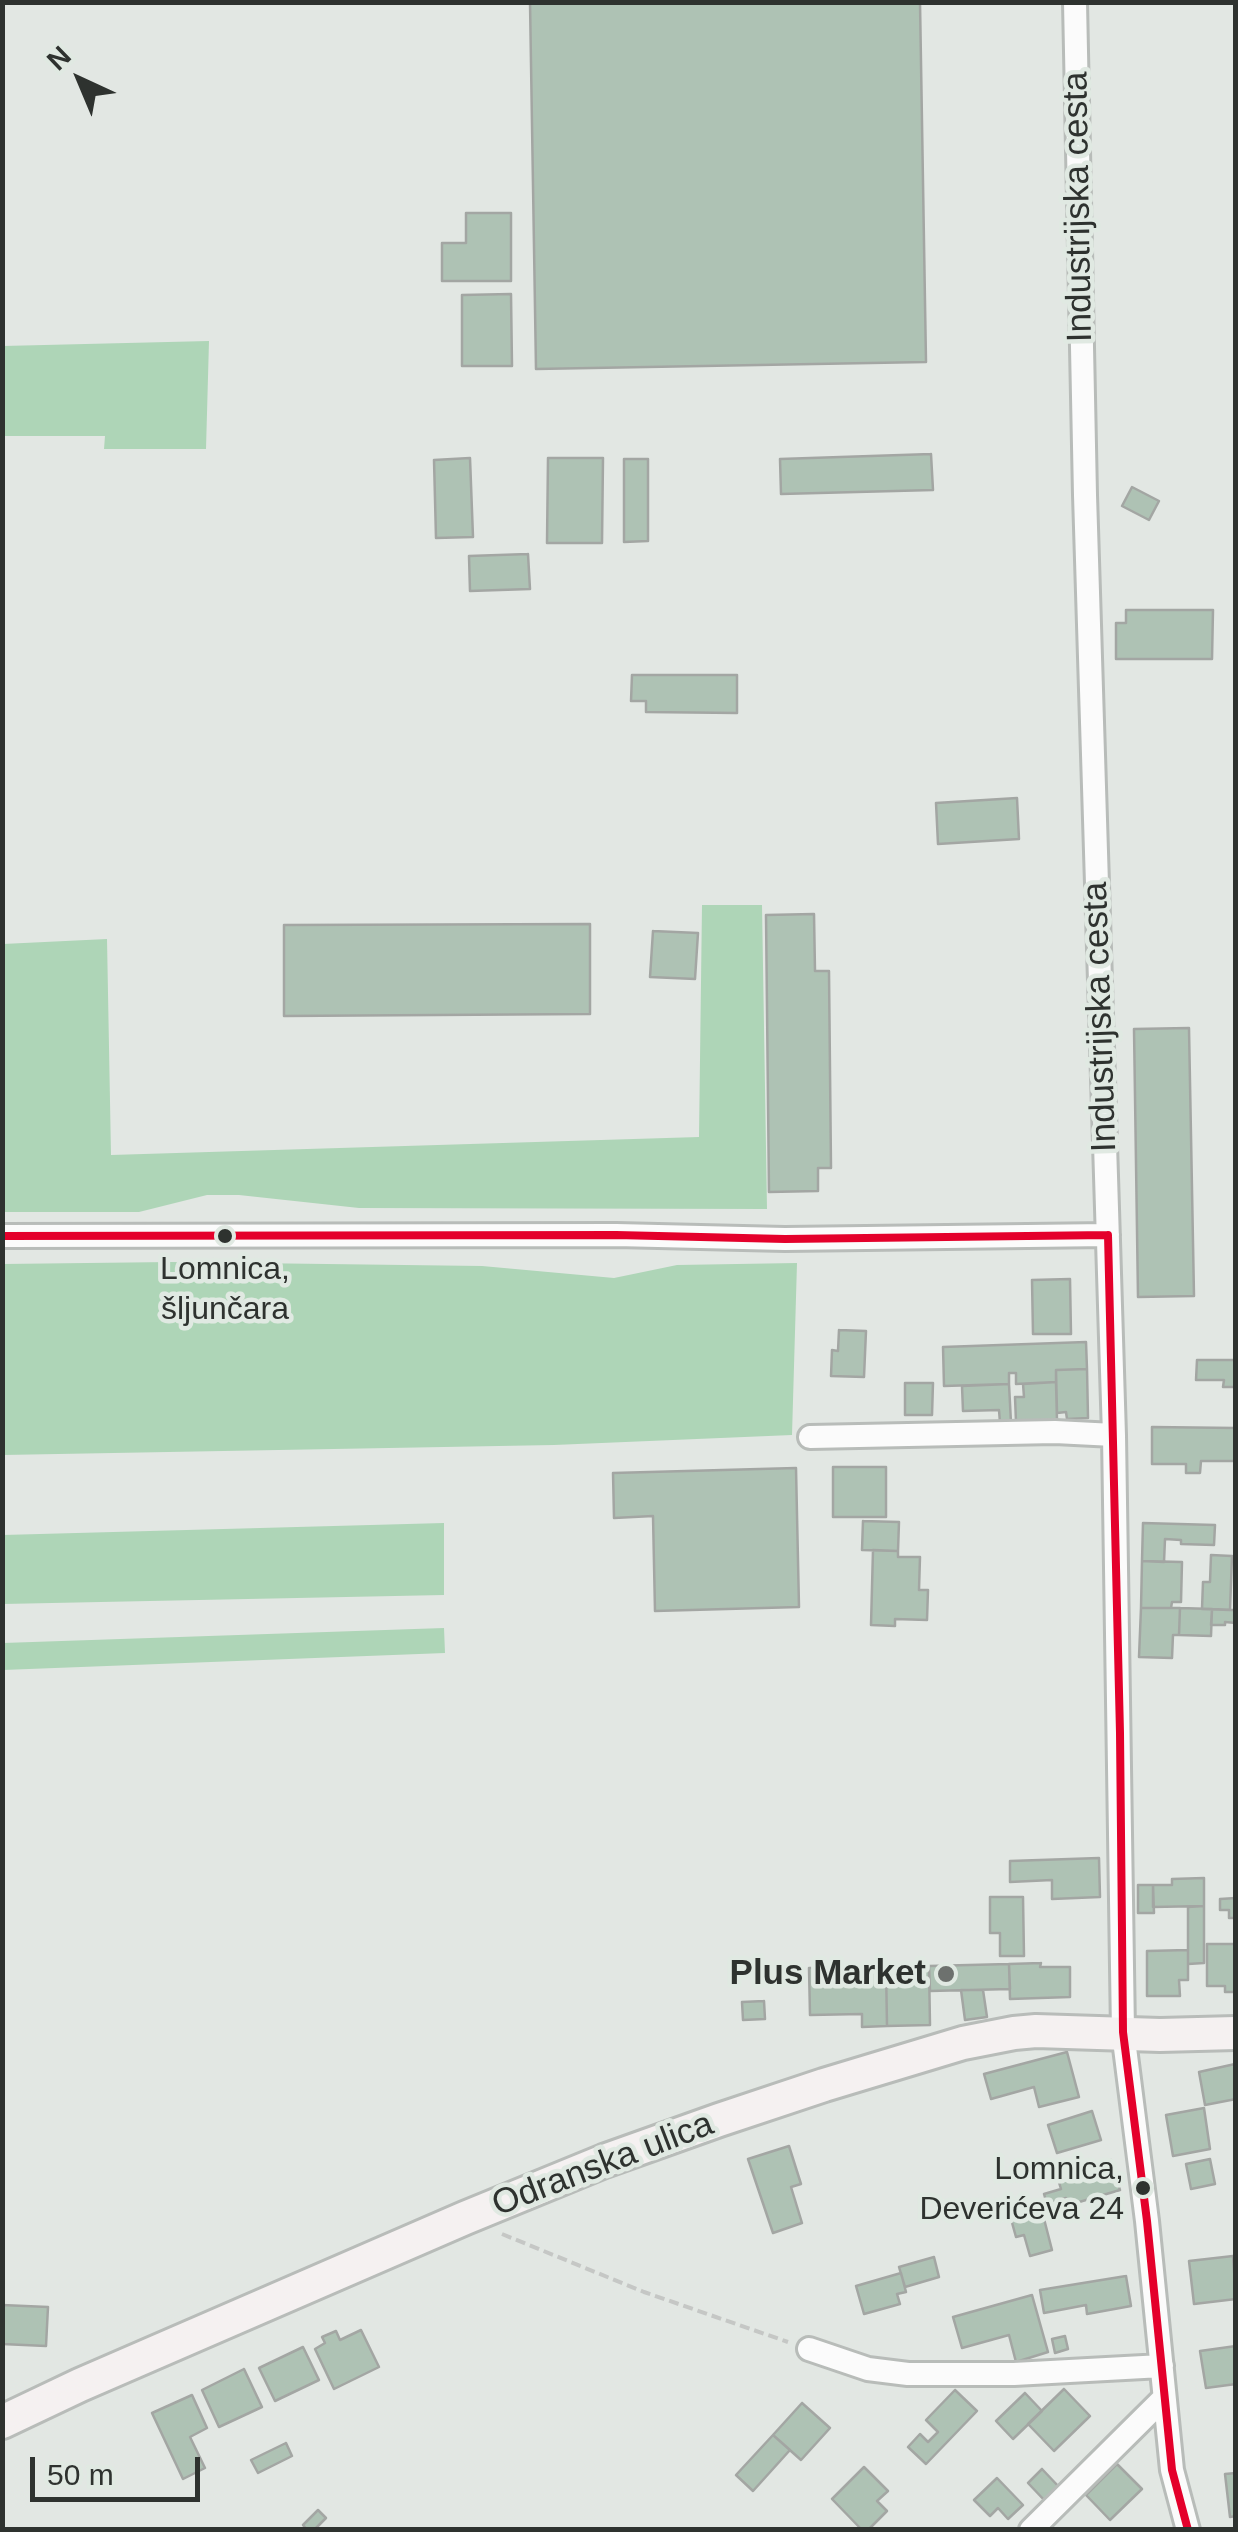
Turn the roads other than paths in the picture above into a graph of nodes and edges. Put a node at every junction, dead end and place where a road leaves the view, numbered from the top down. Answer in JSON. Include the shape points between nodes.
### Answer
{"nodes":[{"id":1,"x":1075,"y":2,"type":"edge"},
{"id":2,"x":1108,"y":1235,"type":"junction"},
{"id":3,"x":2,"y":1236,"type":"edge"},
{"id":4,"x":1114,"y":1435,"type":"junction"},
{"id":5,"x":810,"y":1437,"type":"dead end"},
{"id":6,"x":1123,"y":2032,"type":"junction"},
{"id":7,"x":1236,"y":2033,"type":"edge"},
{"id":8,"x":809,"y":2348,"type":"road end"},
{"id":9,"x":1162,"y":2366,"type":"junction"},
{"id":10,"x":1164,"y":2398,"type":"junction"},
{"id":11,"x":2,"y":2422,"type":"edge"},
{"id":12,"x":1031,"y":2530,"type":"edge"},
{"id":13,"x":1188,"y":2530,"type":"edge"}],
"edges":[{"from":1,"to":2,"type":"street","name":"Industrijska cesta"},
{"from":2,"to":3,"type":"street"},
{"from":2,"to":4,"type":"street","name":"Industrijska cesta"},
{"from":4,"to":5,"type":"street"},
{"from":4,"to":6,"type":"street","name":"Industrijska cesta"},
{"from":6,"to":7,"type":"main road","name":"Odranska ulica"},
{"from":6,"to":9,"type":"street","name":"Industrijska cesta"},
{"from":6,"to":11,"type":"main road","name":"Odranska ulica","via":[[1036,2031],[964,2043],[718,2120],[465,2218]]},
{"from":8,"to":9,"type":"street","via":[[908,2374]]},
{"from":9,"to":10,"type":"street","name":"Industrijska cesta"},
{"from":10,"to":12,"type":"street"},
{"from":10,"to":13,"type":"street","name":"Industrijska cesta","via":[[1172,2470]]}]}
